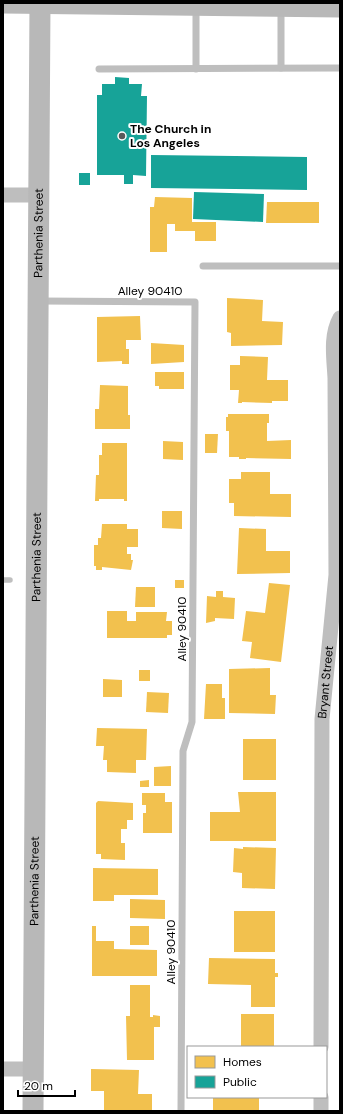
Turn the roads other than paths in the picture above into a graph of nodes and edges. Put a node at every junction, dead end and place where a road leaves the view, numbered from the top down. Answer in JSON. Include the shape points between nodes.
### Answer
{"nodes":[{"id":1,"x":3,"y":3,"type":"edge"},
{"id":2,"x":40,"y":3,"type":"edge"},
{"id":3,"x":196,"y":5,"type":"junction"},
{"id":4,"x":280,"y":7,"type":"junction"},
{"id":5,"x":340,"y":7,"type":"edge"},
{"id":6,"x":280,"y":68,"type":"junction"},
{"id":7,"x":340,"y":68,"type":"edge"},
{"id":8,"x":99,"y":69,"type":"dead end"},
{"id":9,"x":196,"y":69,"type":"junction"},
{"id":10,"x":3,"y":195,"type":"edge"},
{"id":11,"x":39,"y":195,"type":"junction"},
{"id":12,"x":203,"y":266,"type":"dead end"},
{"id":13,"x":340,"y":266,"type":"edge"},
{"id":14,"x":39,"y":301,"type":"junction"},
{"id":15,"x":340,"y":318,"type":"edge"},
{"id":16,"x":321,"y":1046,"type":"edge"},
{"id":17,"x":3,"y":1069,"type":"edge"},
{"id":18,"x":33,"y":1069,"type":"junction"},
{"id":19,"x":321,"y":1098,"type":"edge"},
{"id":20,"x":33,"y":1111,"type":"edge"},
{"id":21,"x":181,"y":1111,"type":"edge"},
{"id":22,"x":321,"y":1111,"type":"edge"}],
"edges":[{"from":1,"to":2,"type":"main road"},
{"from":2,"to":3,"type":"main road"},
{"from":2,"to":11,"type":"main road","name":"Parthenia Street"},
{"from":3,"to":4,"type":"main road"},
{"from":3,"to":9,"type":"lane"},
{"from":4,"to":5,"type":"main road"},
{"from":4,"to":6,"type":"lane"},
{"from":6,"to":7,"type":"lane"},
{"from":6,"to":9,"type":"lane"},
{"from":8,"to":9,"type":"lane"},
{"from":10,"to":11,"type":"street"},
{"from":11,"to":14,"type":"main road","name":"Parthenia Street"},
{"from":12,"to":13,"type":"lane"},
{"from":14,"to":18,"type":"main road","name":"Parthenia Street"},
{"from":14,"to":21,"type":"lane","name":"Alley 90410","via":[[195,302],[192,722],[183,751]]},
{"from":15,"to":16,"type":"street","name":"Bryant Street","via":[[333,345],[336,575],[322,719]]},
{"from":17,"to":18,"type":"street"},
{"from":18,"to":20,"type":"main road","name":"Parthenia Street"},
{"from":19,"to":22,"type":"street"}]}
